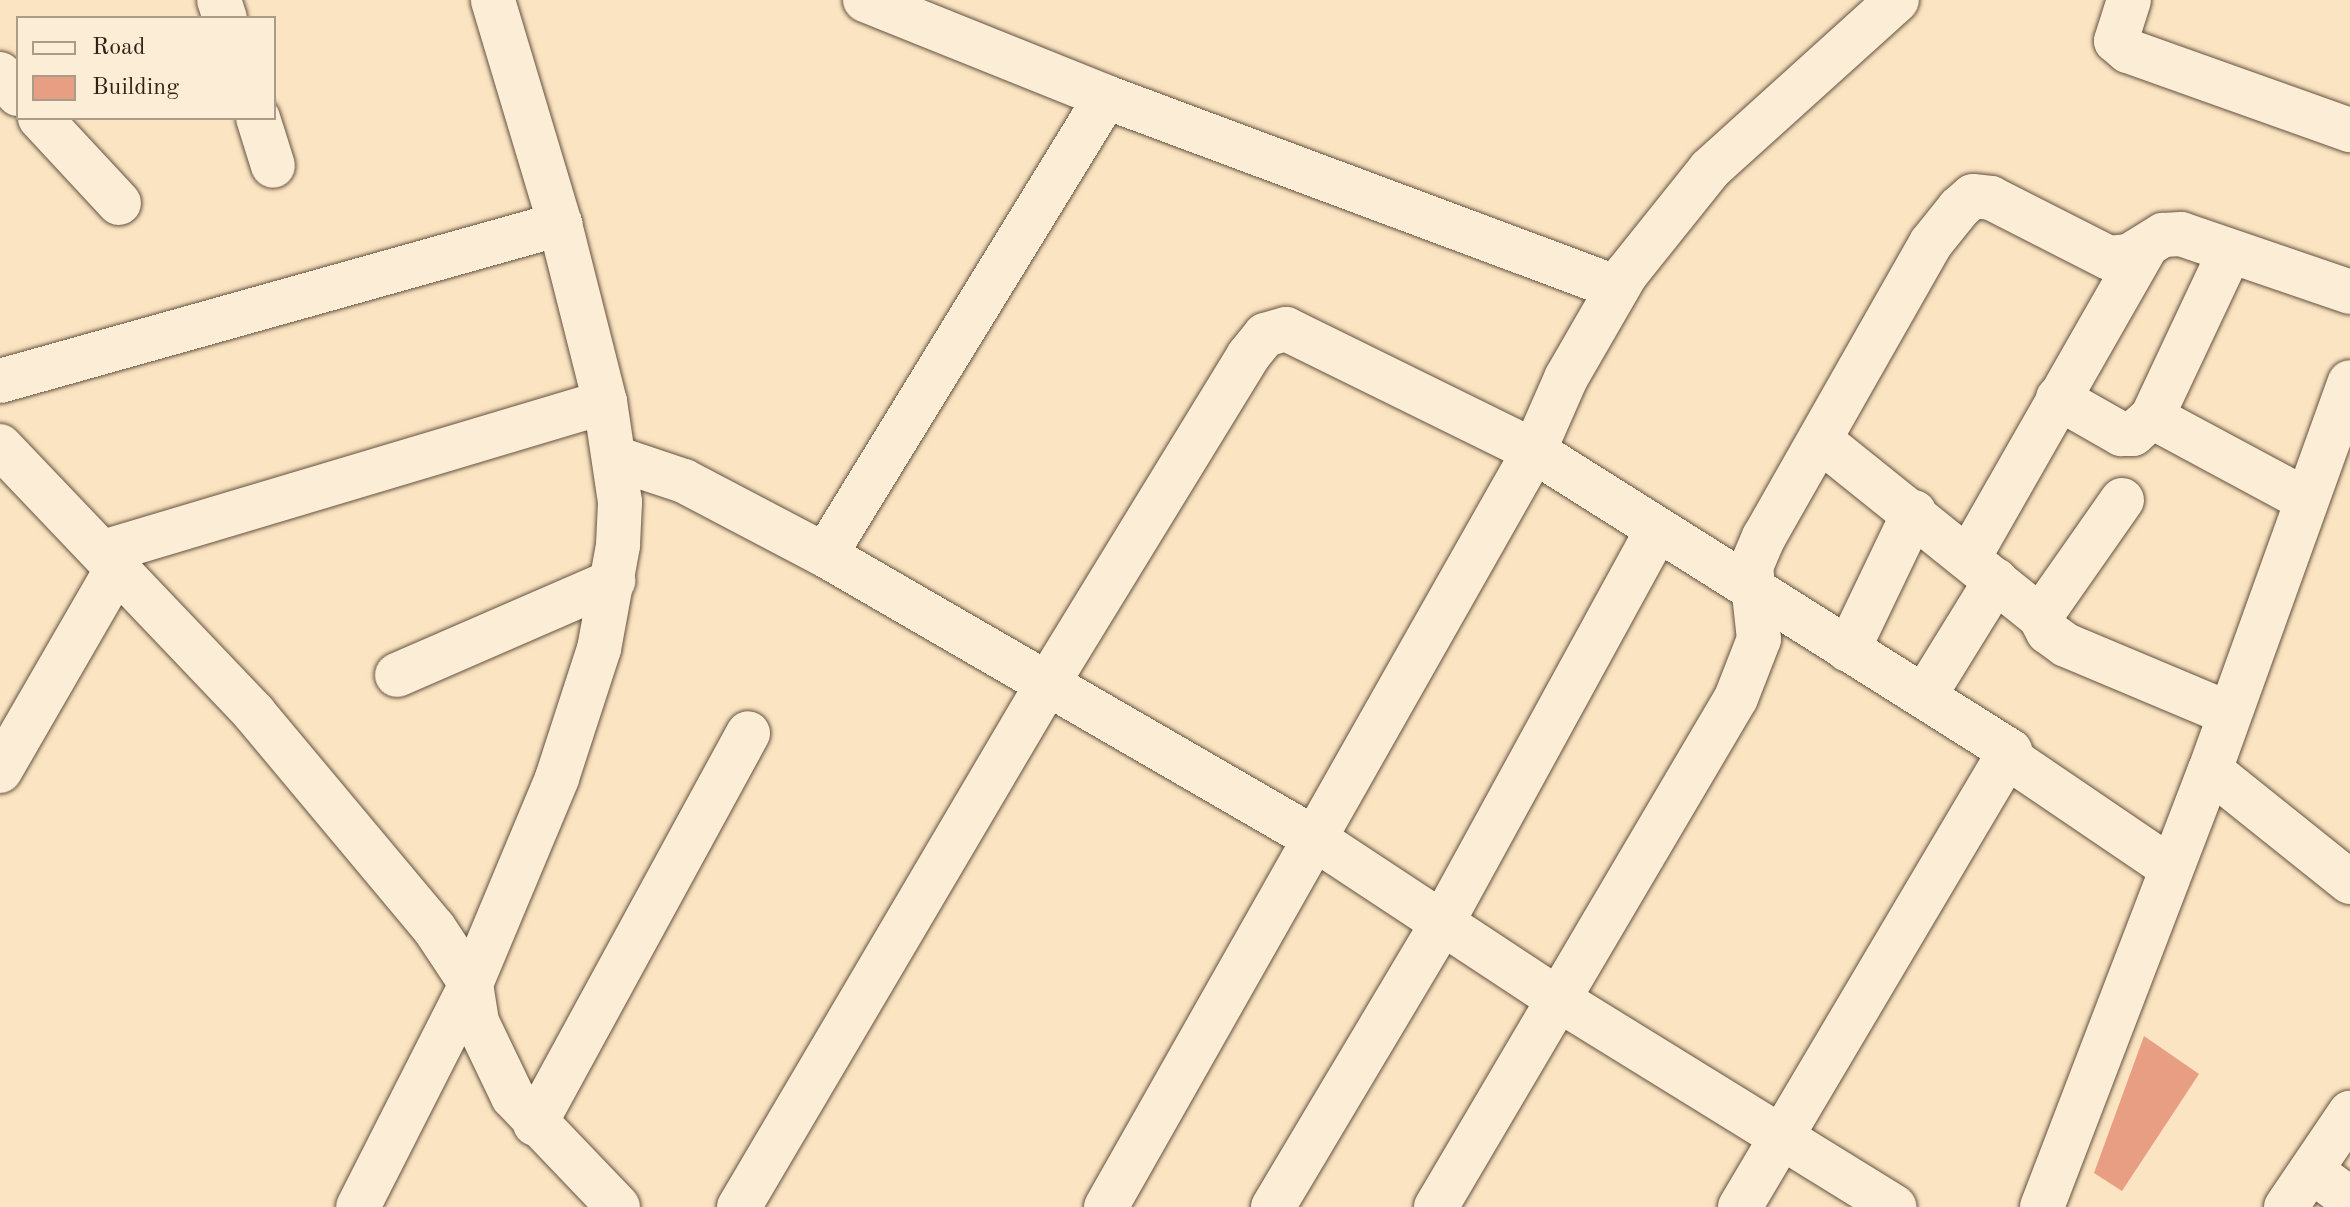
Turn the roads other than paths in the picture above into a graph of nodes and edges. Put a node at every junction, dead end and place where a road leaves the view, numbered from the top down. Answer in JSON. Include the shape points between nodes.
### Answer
{"nodes":[{"id":1,"x":493,"y":0,"type":"edge"},
{"id":2,"x":865,"y":0,"type":"edge"},
{"id":3,"x":1897,"y":0,"type":"edge"},
{"id":4,"x":2129,"y":0,"type":"edge"},
{"id":5,"x":0,"y":74,"type":"edge"},
{"id":6,"x":16,"y":92,"type":"edge"},
{"id":7,"x":1106,"y":97,"type":"junction"},
{"id":8,"x":42,"y":120,"type":"edge"},
{"id":9,"x":259,"y":120,"type":"edge"},
{"id":10,"x":2350,"y":130,"type":"edge"},
{"id":11,"x":273,"y":166,"type":"dead end"},
{"id":12,"x":119,"y":203,"type":"dead end"},
{"id":13,"x":560,"y":224,"type":"junction"},
{"id":14,"x":2146,"y":247,"type":"junction"},
{"id":15,"x":2230,"y":251,"type":"junction"},
{"id":16,"x":1618,"y":288,"type":"junction"},
{"id":17,"x":2350,"y":292,"type":"edge"},
{"id":18,"x":0,"y":381,"type":"edge"},
{"id":19,"x":2350,"y":382,"type":"edge"},
{"id":20,"x":2058,"y":398,"type":"junction"},
{"id":21,"x":605,"y":402,"type":"junction"},
{"id":22,"x":2152,"y":417,"type":"junction"},
{"id":23,"x":1820,"y":440,"type":"junction"},
{"id":24,"x":0,"y":446,"type":"edge"},
{"id":25,"x":1534,"y":451,"type":"junction"},
{"id":26,"x":615,"y":458,"type":"junction"},
{"id":27,"x":2122,"y":500,"type":"dead end"},
{"id":28,"x":2306,"y":500,"type":"junction"},
{"id":29,"x":1914,"y":512,"type":"junction"},
{"id":30,"x":1657,"y":530,"type":"junction"},
{"id":31,"x":825,"y":555,"type":"junction"},
{"id":32,"x":110,"y":560,"type":"junction"},
{"id":33,"x":1983,"y":569,"type":"junction"},
{"id":34,"x":613,"y":581,"type":"junction"},
{"id":35,"x":1750,"y":591,"type":"junction"},
{"id":36,"x":2040,"y":617,"type":"junction"},
{"id":37,"x":1848,"y":650,"type":"junction"},
{"id":38,"x":397,"y":675,"type":"dead end"},
{"id":39,"x":1046,"y":686,"type":"junction"},
{"id":40,"x":1925,"y":695,"type":"junction"},
{"id":41,"x":2228,"y":713,"type":"junction"},
{"id":42,"x":748,"y":733,"type":"dead end"},
{"id":43,"x":2009,"y":758,"type":"junction"},
{"id":44,"x":2210,"y":770,"type":"junction"},
{"id":45,"x":0,"y":771,"type":"edge"},
{"id":46,"x":1312,"y":837,"type":"junction"},
{"id":47,"x":2171,"y":868,"type":"junction"},
{"id":48,"x":2350,"y":882,"type":"edge"},
{"id":49,"x":1442,"y":923,"type":"junction"},
{"id":50,"x":471,"y":984,"type":"junction"},
{"id":51,"x":1561,"y":1001,"type":"junction"},
{"id":52,"x":2350,"y":1113,"type":"edge"},
{"id":53,"x":535,"y":1124,"type":"junction"},
{"id":54,"x":1781,"y":1137,"type":"junction"},
{"id":55,"x":2312,"y":1171,"type":"junction"},
{"id":56,"x":2350,"y":1199,"type":"edge"},
{"id":57,"x":1883,"y":1204,"type":"edge"},
{"id":58,"x":358,"y":1207,"type":"edge"},
{"id":59,"x":618,"y":1207,"type":"edge"},
{"id":60,"x":739,"y":1207,"type":"edge"},
{"id":61,"x":1106,"y":1207,"type":"edge"},
{"id":62,"x":1273,"y":1207,"type":"edge"},
{"id":63,"x":1436,"y":1207,"type":"edge"},
{"id":64,"x":1740,"y":1207,"type":"edge"},
{"id":65,"x":2042,"y":1207,"type":"edge"},
{"id":66,"x":2286,"y":1207,"type":"edge"}],
"edges":[{"from":1,"to":13,"type":"street"},
{"from":2,"to":7,"type":"street"},
{"from":3,"to":16,"type":"street","via":[[1710,169],[1669,215]]},
{"from":4,"to":10,"type":"street","via":[[2116,41],[2128,51]]},
{"from":5,"to":6,"type":"street"},
{"from":7,"to":16,"type":"street"},
{"from":7,"to":31,"type":"street"},
{"from":8,"to":12,"type":"street"},
{"from":9,"to":11,"type":"street"},
{"from":13,"to":18,"type":"street"},
{"from":13,"to":21,"type":"street"},
{"from":14,"to":15,"type":"street","via":[[2163,235],[2181,234]]},
{"from":14,"to":20,"type":"street"},
{"from":14,"to":23,"type":"street","via":[[2109,258],[2008,203],[1973,196],[1931,243]]},
{"from":15,"to":17,"type":"street"},
{"from":15,"to":22,"type":"street"},
{"from":16,"to":25,"type":"street","via":[[1566,378]]},
{"from":19,"to":28,"type":"street"},
{"from":20,"to":22,"type":"street","via":[[2121,434],[2133,434]]},
{"from":20,"to":33,"type":"street"},
{"from":21,"to":26,"type":"street"},
{"from":21,"to":32,"type":"street"},
{"from":22,"to":28,"type":"street"},
{"from":23,"to":29,"type":"street"},
{"from":23,"to":35,"type":"street","via":[[1764,537],[1751,567]]},
{"from":24,"to":32,"type":"street"},
{"from":25,"to":30,"type":"street"},
{"from":25,"to":39,"type":"street","via":[[1305,334],[1286,329],[1265,335]]},
{"from":25,"to":46,"type":"street"},
{"from":26,"to":31,"type":"street","via":[[684,481]]},
{"from":26,"to":34,"type":"street","via":[[620,502]]},
{"from":27,"to":36,"type":"street"},
{"from":28,"to":41,"type":"street"},
{"from":29,"to":33,"type":"street"},
{"from":29,"to":37,"type":"street"},
{"from":30,"to":35,"type":"street"},
{"from":30,"to":49,"type":"street"},
{"from":31,"to":39,"type":"street"},
{"from":32,"to":45,"type":"street"},
{"from":32,"to":50,"type":"street","via":[[254,713],[434,928]]},
{"from":33,"to":36,"type":"street"},
{"from":33,"to":40,"type":"street"},
{"from":34,"to":38,"type":"street"},
{"from":34,"to":50,"type":"street","via":[[599,649],[557,778]]},
{"from":35,"to":37,"type":"street"},
{"from":35,"to":51,"type":"street","via":[[1759,639],[1753,662]]},
{"from":36,"to":41,"type":"street","via":[[2048,632],[2066,645]]},
{"from":37,"to":40,"type":"street"},
{"from":39,"to":46,"type":"street"},
{"from":39,"to":60,"type":"street"},
{"from":40,"to":43,"type":"street","via":[[2005,743]]},
{"from":41,"to":44,"type":"street"},
{"from":42,"to":53,"type":"street"},
{"from":43,"to":47,"type":"street"},
{"from":43,"to":54,"type":"street"},
{"from":44,"to":47,"type":"street"},
{"from":44,"to":48,"type":"street"},
{"from":46,"to":49,"type":"street"},
{"from":46,"to":61,"type":"street"},
{"from":47,"to":65,"type":"street"},
{"from":49,"to":51,"type":"street"},
{"from":49,"to":62,"type":"street"},
{"from":50,"to":53,"type":"street","via":[[489,1056]]},
{"from":50,"to":58,"type":"street"},
{"from":51,"to":54,"type":"street"},
{"from":51,"to":63,"type":"street"},
{"from":52,"to":55,"type":"street"},
{"from":53,"to":59,"type":"street"},
{"from":54,"to":57,"type":"street"},
{"from":54,"to":64,"type":"street"},
{"from":55,"to":56,"type":"street"},
{"from":55,"to":66,"type":"street"}]}
